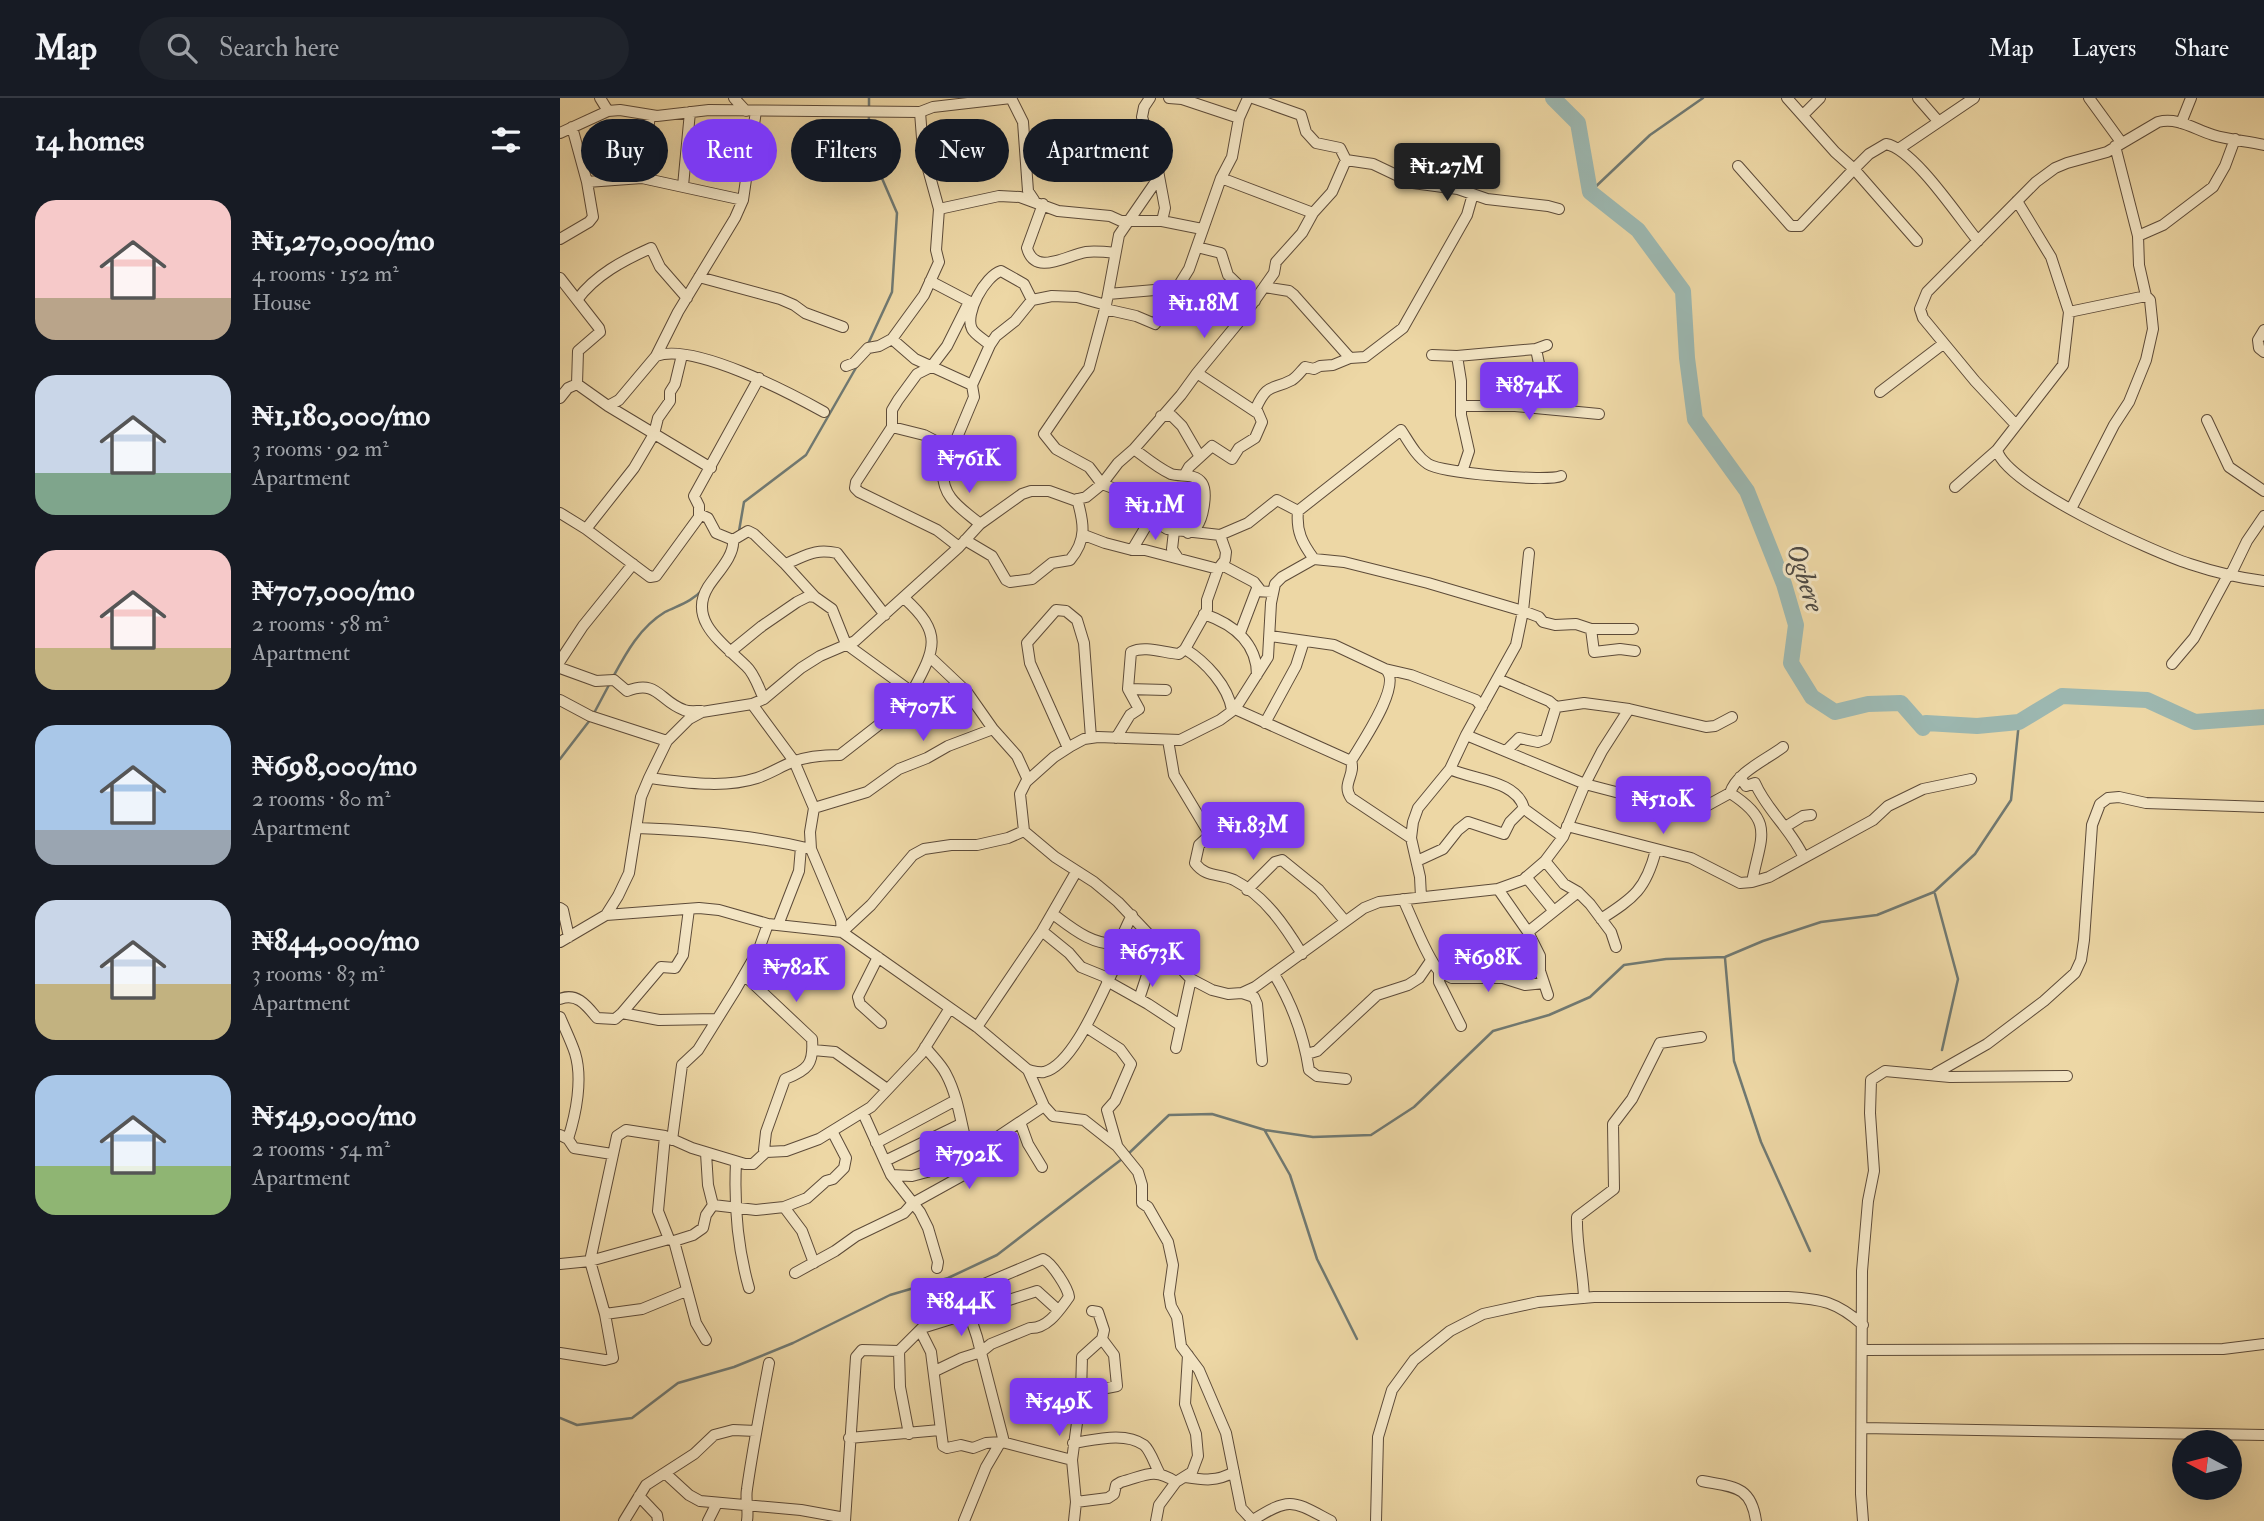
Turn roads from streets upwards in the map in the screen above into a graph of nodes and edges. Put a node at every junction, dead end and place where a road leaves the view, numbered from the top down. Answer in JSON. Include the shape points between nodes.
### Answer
{"nodes":[{"id":1,"x":600,"y":98,"type":"edge"},
{"id":2,"x":737,"y":98,"type":"edge"},
{"id":3,"x":1150,"y":98,"type":"edge"},
{"id":4,"x":1169,"y":98,"type":"edge"},
{"id":5,"x":1251,"y":98,"type":"edge"},
{"id":6,"x":1787,"y":98,"type":"edge"},
{"id":7,"x":1819,"y":98,"type":"edge"},
{"id":8,"x":1917,"y":98,"type":"edge"},
{"id":9,"x":1974,"y":98,"type":"edge"},
{"id":10,"x":2089,"y":98,"type":"edge"},
{"id":11,"x":2191,"y":98,"type":"edge"},
{"id":12,"x":1182,"y":99,"type":"edge"},
{"id":13,"x":608,"y":111,"type":"junction"},
{"id":14,"x":751,"y":111,"type":"junction"},
{"id":15,"x":690,"y":112,"type":"junction"},
{"id":16,"x":920,"y":112,"type":"junction"},
{"id":17,"x":650,"y":115,"type":"junction"},
{"id":18,"x":1803,"y":115,"type":"junction"},
{"id":19,"x":1239,"y":118,"type":"junction"},
{"id":20,"x":649,"y":119,"type":"edge"},
{"id":21,"x":1143,"y":119,"type":"edge"},
{"id":22,"x":1938,"y":121,"type":"junction"},
{"id":23,"x":2181,"y":123,"type":"junction"},
{"id":24,"x":572,"y":127,"type":"junction"},
{"id":25,"x":560,"y":133,"type":"edge"},
{"id":26,"x":2235,"y":139,"type":"junction"},
{"id":27,"x":2118,"y":144,"type":"junction"},
{"id":28,"x":2264,"y":145,"type":"edge"},
{"id":29,"x":1900,"y":148,"type":"junction"},
{"id":30,"x":581,"y":160,"type":"edge"},
{"id":31,"x":1346,"y":160,"type":"junction"},
{"id":32,"x":1738,"y":166,"type":"dead end"},
{"id":33,"x":1854,"y":169,"type":"junction"},
{"id":34,"x":1221,"y":178,"type":"junction"},
{"id":35,"x":587,"y":182,"type":"edge"},
{"id":36,"x":662,"y":182,"type":"edge"},
{"id":37,"x":1155,"y":182,"type":"edge"},
{"id":38,"x":1160,"y":182,"type":"edge"},
{"id":39,"x":683,"y":186,"type":"junction"},
{"id":40,"x":1473,"y":194,"type":"junction"},
{"id":41,"x":743,"y":200,"type":"junction"},
{"id":42,"x":2017,"y":201,"type":"junction"},
{"id":43,"x":1038,"y":202,"type":"junction"},
{"id":44,"x":939,"y":209,"type":"junction"},
{"id":45,"x":1559,"y":209,"type":"dead end"},
{"id":46,"x":1313,"y":213,"type":"junction"},
{"id":47,"x":1163,"y":221,"type":"junction"},
{"id":48,"x":1127,"y":222,"type":"junction"},
{"id":49,"x":1202,"y":229,"type":"junction"},
{"id":50,"x":2138,"y":236,"type":"junction"},
{"id":51,"x":560,"y":239,"type":"edge"},
{"id":52,"x":1978,"y":241,"type":"junction"},
{"id":53,"x":1917,"y":242,"type":"dead end"},
{"id":54,"x":1197,"y":247,"type":"junction"},
{"id":55,"x":1115,"y":253,"type":"junction"},
{"id":56,"x":699,"y":277,"type":"junction"},
{"id":57,"x":560,"y":278,"type":"edge"},
{"id":58,"x":930,"y":281,"type":"junction"},
{"id":59,"x":1264,"y":287,"type":"junction"},
{"id":60,"x":1178,"y":288,"type":"junction"},
{"id":61,"x":1108,"y":294,"type":"junction"},
{"id":62,"x":2146,"y":296,"type":"junction"},
{"id":63,"x":687,"y":298,"type":"junction"},
{"id":64,"x":577,"y":300,"type":"junction"},
{"id":65,"x":1032,"y":300,"type":"junction"},
{"id":66,"x":1255,"y":301,"type":"junction"},
{"id":67,"x":972,"y":303,"type":"junction"},
{"id":68,"x":1105,"y":307,"type":"junction"},
{"id":69,"x":2069,"y":312,"type":"junction"},
{"id":70,"x":844,"y":327,"type":"dead end"},
{"id":71,"x":2264,"y":330,"type":"edge"},
{"id":72,"x":892,"y":339,"type":"junction"},
{"id":73,"x":1943,"y":344,"type":"junction"},
{"id":74,"x":990,"y":345,"type":"junction"},
{"id":75,"x":1547,"y":345,"type":"dead end"},
{"id":76,"x":1536,"y":349,"type":"junction"},
{"id":77,"x":2264,"y":352,"type":"edge"},
{"id":78,"x":682,"y":355,"type":"junction"},
{"id":79,"x":1432,"y":355,"type":"dead end"},
{"id":80,"x":656,"y":356,"type":"junction"},
{"id":81,"x":1457,"y":356,"type":"junction"},
{"id":82,"x":1350,"y":358,"type":"junction"},
{"id":83,"x":846,"y":366,"type":"dead end"},
{"id":84,"x":931,"y":367,"type":"junction"},
{"id":85,"x":1197,"y":373,"type":"junction"},
{"id":86,"x":759,"y":378,"type":"junction"},
{"id":87,"x":577,"y":384,"type":"junction"},
{"id":88,"x":972,"y":385,"type":"junction"},
{"id":89,"x":1880,"y":392,"type":"dead end"},
{"id":90,"x":561,"y":396,"type":"edge"},
{"id":91,"x":608,"y":406,"type":"junction"},
{"id":92,"x":1461,"y":406,"type":"junction"},
{"id":93,"x":1548,"y":408,"type":"junction"},
{"id":94,"x":824,"y":412,"type":"dead end"},
{"id":95,"x":1256,"y":412,"type":"junction"},
{"id":96,"x":1599,"y":414,"type":"dead end"},
{"id":97,"x":1161,"y":416,"type":"junction"},
{"id":98,"x":2207,"y":420,"type":"dead end"},
{"id":99,"x":2016,"y":425,"type":"junction"},
{"id":100,"x":892,"y":427,"type":"junction"},
{"id":101,"x":654,"y":434,"type":"junction"},
{"id":102,"x":1134,"y":449,"type":"junction"},
{"id":103,"x":953,"y":450,"type":"junction"},
{"id":104,"x":1997,"y":450,"type":"junction"},
{"id":105,"x":1200,"y":457,"type":"junction"},
{"id":106,"x":711,"y":467,"type":"junction"},
{"id":107,"x":1462,"y":472,"type":"junction"},
{"id":108,"x":1185,"y":474,"type":"junction"},
{"id":109,"x":1561,"y":476,"type":"dead end"},
{"id":110,"x":1102,"y":484,"type":"junction"},
{"id":111,"x":1955,"y":486,"type":"dead end"},
{"id":112,"x":2264,"y":491,"type":"edge"},
{"id":113,"x":1077,"y":499,"type":"junction"},
{"id":114,"x":2071,"y":509,"type":"junction"},
{"id":115,"x":1298,"y":511,"type":"junction"},
{"id":116,"x":560,"y":513,"type":"edge"},
{"id":117,"x":699,"y":514,"type":"junction"},
{"id":118,"x":2264,"y":516,"type":"edge"},
{"id":119,"x":1151,"y":518,"type":"junction"},
{"id":120,"x":980,"y":524,"type":"junction"},
{"id":121,"x":586,"y":529,"type":"junction"},
{"id":122,"x":1174,"y":531,"type":"junction"},
{"id":123,"x":1188,"y":533,"type":"junction"},
{"id":124,"x":1084,"y":535,"type":"junction"},
{"id":125,"x":1220,"y":535,"type":"junction"},
{"id":126,"x":733,"y":540,"type":"junction"},
{"id":127,"x":962,"y":543,"type":"junction"},
{"id":128,"x":1132,"y":550,"type":"junction"},
{"id":129,"x":1529,"y":553,"type":"dead end"},
{"id":130,"x":1178,"y":558,"type":"junction"},
{"id":131,"x":1314,"y":559,"type":"junction"},
{"id":132,"x":633,"y":564,"type":"junction"},
{"id":133,"x":785,"y":564,"type":"junction"},
{"id":134,"x":1220,"y":567,"type":"junction"},
{"id":135,"x":2229,"y":575,"type":"junction"},
{"id":136,"x":2264,"y":581,"type":"edge"},
{"id":137,"x":1261,"y":591,"type":"junction"},
{"id":138,"x":1273,"y":592,"type":"junction"},
{"id":139,"x":815,"y":597,"type":"junction"},
{"id":140,"x":904,"y":598,"type":"junction"},
{"id":141,"x":1523,"y":611,"type":"junction"},
{"id":142,"x":1204,"y":614,"type":"junction"},
{"id":143,"x":885,"y":615,"type":"junction"},
{"id":144,"x":1591,"y":629,"type":"junction"},
{"id":145,"x":1633,"y":629,"type":"dead end"},
{"id":146,"x":1240,"y":633,"type":"junction"},
{"id":147,"x":1270,"y":636,"type":"junction"},
{"id":148,"x":1304,"y":641,"type":"junction"},
{"id":149,"x":846,"y":645,"type":"junction"},
{"id":150,"x":1185,"y":649,"type":"junction"},
{"id":151,"x":1635,"y":651,"type":"dead end"},
{"id":152,"x":730,"y":652,"type":"junction"},
{"id":153,"x":931,"y":658,"type":"junction"},
{"id":154,"x":560,"y":661,"type":"edge"},
{"id":155,"x":2172,"y":664,"type":"dead end"},
{"id":156,"x":560,"y":668,"type":"edge"},
{"id":157,"x":1385,"y":669,"type":"junction"},
{"id":158,"x":1257,"y":675,"type":"junction"},
{"id":159,"x":1498,"y":679,"type":"junction"},
{"id":160,"x":1128,"y":689,"type":"junction"},
{"id":161,"x":1166,"y":690,"type":"dead end"},
{"id":162,"x":912,"y":692,"type":"junction"},
{"id":163,"x":764,"y":699,"type":"junction"},
{"id":164,"x":560,"y":700,"type":"edge"},
{"id":165,"x":1479,"y":703,"type":"junction"},
{"id":166,"x":752,"y":704,"type":"junction"},
{"id":167,"x":1556,"y":707,"type":"junction"},
{"id":168,"x":1629,"y":709,"type":"junction"},
{"id":169,"x":1233,"y":710,"type":"junction"},
{"id":170,"x":702,"y":712,"type":"junction"},
{"id":171,"x":1732,"y":717,"type":"dead end"},
{"id":172,"x":1265,"y":723,"type":"junction"},
{"id":173,"x":993,"y":729,"type":"junction"},
{"id":174,"x":1466,"y":734,"type":"junction"},
{"id":175,"x":1091,"y":738,"type":"junction"},
{"id":176,"x":1116,"y":738,"type":"junction"},
{"id":177,"x":1168,"y":740,"type":"junction"},
{"id":178,"x":667,"y":741,"type":"junction"},
{"id":179,"x":1783,"y":747,"type":"dead end"},
{"id":180,"x":1068,"y":748,"type":"junction"},
{"id":181,"x":1507,"y":750,"type":"junction"},
{"id":182,"x":1017,"y":756,"type":"junction"},
{"id":183,"x":794,"y":761,"type":"junction"},
{"id":184,"x":1351,"y":761,"type":"junction"},
{"id":185,"x":1451,"y":769,"type":"junction"},
{"id":186,"x":1041,"y":770,"type":"junction"},
{"id":187,"x":1740,"y":777,"type":"junction"},
{"id":188,"x":649,"y":778,"type":"junction"},
{"id":189,"x":1971,"y":779,"type":"dead end"},
{"id":190,"x":1028,"y":780,"type":"junction"},
{"id":191,"x":1585,"y":784,"type":"junction"},
{"id":192,"x":1730,"y":793,"type":"junction"},
{"id":193,"x":2264,"y":807,"type":"edge"},
{"id":194,"x":814,"y":808,"type":"junction"},
{"id":195,"x":1523,"y":808,"type":"junction"},
{"id":196,"x":1811,"y":815,"type":"dead end"},
{"id":197,"x":1567,"y":826,"type":"junction"},
{"id":198,"x":1785,"y":827,"type":"junction"},
{"id":199,"x":637,"y":828,"type":"junction"},
{"id":200,"x":1024,"y":831,"type":"junction"},
{"id":201,"x":1563,"y":837,"type":"junction"},
{"id":202,"x":1411,"y":838,"type":"junction"},
{"id":203,"x":806,"y":848,"type":"junction"},
{"id":204,"x":1656,"y":850,"type":"junction"},
{"id":205,"x":1804,"y":858,"type":"junction"},
{"id":206,"x":1417,"y":861,"type":"junction"},
{"id":207,"x":1545,"y":861,"type":"junction"},
{"id":208,"x":1076,"y":872,"type":"junction"},
{"id":209,"x":1526,"y":877,"type":"junction"},
{"id":210,"x":1752,"y":882,"type":"junction"},
{"id":211,"x":1498,"y":889,"type":"junction"},
{"id":212,"x":1247,"y":890,"type":"junction"},
{"id":213,"x":1578,"y":892,"type":"junction"},
{"id":214,"x":1421,"y":898,"type":"junction"},
{"id":215,"x":1403,"y":899,"type":"junction"},
{"id":216,"x":560,"y":908,"type":"edge"},
{"id":217,"x":689,"y":909,"type":"junction"},
{"id":218,"x":1553,"y":910,"type":"junction"},
{"id":219,"x":1052,"y":914,"type":"junction"},
{"id":220,"x":606,"y":915,"type":"junction"},
{"id":221,"x":1132,"y":915,"type":"junction"},
{"id":222,"x":1601,"y":919,"type":"junction"},
{"id":223,"x":1345,"y":921,"type":"junction"},
{"id":224,"x":773,"y":924,"type":"junction"},
{"id":225,"x":1042,"y":931,"type":"junction"},
{"id":226,"x":842,"y":932,"type":"junction"},
{"id":227,"x":1528,"y":932,"type":"junction"},
{"id":228,"x":565,"y":939,"type":"edge"},
{"id":229,"x":1120,"y":944,"type":"junction"},
{"id":230,"x":1162,"y":947,"type":"junction"},
{"id":231,"x":1616,"y":947,"type":"dead end"},
{"id":232,"x":1302,"y":954,"type":"junction"},
{"id":233,"x":878,"y":957,"type":"junction"},
{"id":234,"x":1430,"y":962,"type":"junction"},
{"id":235,"x":1439,"y":971,"type":"junction"},
{"id":236,"x":1274,"y":974,"type":"junction"},
{"id":237,"x":744,"y":975,"type":"junction"},
{"id":238,"x":1191,"y":979,"type":"junction"},
{"id":239,"x":1107,"y":980,"type":"junction"},
{"id":240,"x":1544,"y":983,"type":"junction"},
{"id":241,"x":1242,"y":993,"type":"junction"},
{"id":242,"x":1548,"y":996,"type":"dead end"},
{"id":243,"x":560,"y":999,"type":"edge"},
{"id":244,"x":1139,"y":999,"type":"junction"},
{"id":245,"x":950,"y":1008,"type":"junction"},
{"id":246,"x":622,"y":1013,"type":"junction"},
{"id":247,"x":560,"y":1017,"type":"edge"},
{"id":248,"x":717,"y":1019,"type":"junction"},
{"id":249,"x":881,"y":1023,"type":"dead end"},
{"id":250,"x":1180,"y":1025,"type":"junction"},
{"id":251,"x":1461,"y":1026,"type":"dead end"},
{"id":252,"x":977,"y":1027,"type":"junction"},
{"id":253,"x":1086,"y":1027,"type":"junction"},
{"id":254,"x":1701,"y":1037,"type":"dead end"},
{"id":255,"x":925,"y":1047,"type":"junction"},
{"id":256,"x":1176,"y":1048,"type":"dead end"},
{"id":257,"x":813,"y":1050,"type":"junction"},
{"id":258,"x":1307,"y":1054,"type":"junction"},
{"id":259,"x":1262,"y":1061,"type":"dead end"},
{"id":260,"x":1028,"y":1070,"type":"junction"},
{"id":261,"x":1928,"y":1075,"type":"junction"},
{"id":262,"x":2067,"y":1076,"type":"dead end"},
{"id":263,"x":1346,"y":1079,"type":"dead end"},
{"id":264,"x":887,"y":1089,"type":"junction"},
{"id":265,"x":956,"y":1100,"type":"junction"},
{"id":266,"x":1044,"y":1106,"type":"junction"},
{"id":267,"x":863,"y":1113,"type":"junction"},
{"id":268,"x":1020,"y":1122,"type":"junction"},
{"id":269,"x":961,"y":1125,"type":"junction"},
{"id":270,"x":832,"y":1131,"type":"junction"},
{"id":271,"x":564,"y":1137,"type":"edge"},
{"id":272,"x":669,"y":1138,"type":"junction"},
{"id":273,"x":877,"y":1143,"type":"junction"},
{"id":274,"x":1117,"y":1146,"type":"junction"},
{"id":275,"x":766,"y":1152,"type":"junction"},
{"id":276,"x":706,"y":1153,"type":"junction"},
{"id":277,"x":967,"y":1153,"type":"junction"},
{"id":278,"x":612,"y":1154,"type":"junction"},
{"id":279,"x":885,"y":1161,"type":"junction"},
{"id":280,"x":736,"y":1162,"type":"junction"},
{"id":281,"x":1042,"y":1167,"type":"dead end"},
{"id":282,"x":891,"y":1175,"type":"junction"},
{"id":283,"x":913,"y":1203,"type":"junction"},
{"id":284,"x":713,"y":1205,"type":"junction"},
{"id":285,"x":734,"y":1206,"type":"junction"},
{"id":286,"x":784,"y":1207,"type":"junction"},
{"id":287,"x":672,"y":1240,"type":"junction"},
{"id":288,"x":590,"y":1261,"type":"junction"},
{"id":289,"x":814,"y":1263,"type":"junction"},
{"id":290,"x":560,"y":1264,"type":"edge"},
{"id":291,"x":937,"y":1268,"type":"dead end"},
{"id":292,"x":795,"y":1273,"type":"dead end"},
{"id":293,"x":749,"y":1288,"type":"dead end"},
{"id":294,"x":686,"y":1291,"type":"junction"},
{"id":295,"x":1584,"y":1298,"type":"junction"},
{"id":296,"x":960,"y":1310,"type":"junction"},
{"id":297,"x":1058,"y":1310,"type":"junction"},
{"id":298,"x":1092,"y":1311,"type":"dead end"},
{"id":299,"x":605,"y":1314,"type":"junction"},
{"id":300,"x":967,"y":1318,"type":"junction"},
{"id":301,"x":1863,"y":1325,"type":"junction"},
{"id":302,"x":920,"y":1330,"type":"junction"},
{"id":303,"x":1102,"y":1339,"type":"junction"},
{"id":304,"x":706,"y":1340,"type":"dead end"},
{"id":305,"x":2264,"y":1345,"type":"edge"},
{"id":306,"x":1862,"y":1350,"type":"junction"},
{"id":307,"x":899,"y":1351,"type":"junction"},
{"id":308,"x":981,"y":1352,"type":"junction"},
{"id":309,"x":560,"y":1353,"type":"edge"},
{"id":310,"x":1188,"y":1355,"type":"junction"},
{"id":311,"x":769,"y":1363,"type":"dead end"},
{"id":312,"x":935,"y":1371,"type":"junction"},
{"id":313,"x":1081,"y":1393,"type":"junction"},
{"id":314,"x":1862,"y":1428,"type":"junction"},
{"id":315,"x":940,"y":1430,"type":"junction"},
{"id":316,"x":756,"y":1431,"type":"junction"},
{"id":317,"x":909,"y":1434,"type":"junction"},
{"id":318,"x":2264,"y":1435,"type":"edge"},
{"id":319,"x":849,"y":1438,"type":"junction"},
{"id":320,"x":1002,"y":1443,"type":"junction"},
{"id":321,"x":1073,"y":1443,"type":"junction"},
{"id":322,"x":1072,"y":1460,"type":"junction"},
{"id":323,"x":1234,"y":1472,"type":"junction"},
{"id":324,"x":665,"y":1473,"type":"junction"},
{"id":325,"x":1160,"y":1474,"type":"junction"},
{"id":326,"x":1180,"y":1480,"type":"junction"},
{"id":327,"x":1702,"y":1481,"type":"dead end"},
{"id":328,"x":639,"y":1496,"type":"junction"},
{"id":329,"x":1076,"y":1502,"type":"junction"},
{"id":330,"x":717,"y":1503,"type":"junction"},
{"id":331,"x":750,"y":1506,"type":"junction"},
{"id":332,"x":845,"y":1520,"type":"edge"},
{"id":333,"x":1253,"y":1520,"type":"edge"},
{"id":334,"x":624,"y":1521,"type":"edge"},
{"id":335,"x":658,"y":1521,"type":"edge"},
{"id":336,"x":708,"y":1521,"type":"edge"},
{"id":337,"x":747,"y":1521,"type":"edge"},
{"id":338,"x":964,"y":1521,"type":"edge"},
{"id":339,"x":1074,"y":1521,"type":"edge"},
{"id":340,"x":1156,"y":1521,"type":"edge"},
{"id":341,"x":1331,"y":1521,"type":"edge"},
{"id":342,"x":1376,"y":1521,"type":"edge"},
{"id":343,"x":1756,"y":1521,"type":"edge"},
{"id":344,"x":1863,"y":1521,"type":"edge"}],
"edges":[{"from":1,"to":13,"type":"street"},
{"from":2,"to":14,"type":"street"},
{"from":3,"to":21,"type":"street"},
{"from":4,"to":12,"type":"street"},
{"from":5,"to":19,"type":"street"},
{"from":5,"to":31,"type":"street","via":[[1296,112],[1316,143],[1340,148]]},
{"from":6,"to":18,"type":"street"},
{"from":7,"to":18,"type":"street"},
{"from":8,"to":22,"type":"street"},
{"from":9,"to":22,"type":"street"},
{"from":10,"to":27,"type":"street"},
{"from":11,"to":23,"type":"street"},
{"from":12,"to":19,"type":"street"},
{"from":13,"to":17,"type":"street"},
{"from":13,"to":24,"type":"street"},
{"from":14,"to":15,"type":"street"},
{"from":14,"to":16,"type":"street"},
{"from":14,"to":41,"type":"street"},
{"from":15,"to":17,"type":"street"},
{"from":15,"to":39,"type":"street"},
{"from":16,"to":43,"type":"street","via":[[1011,98],[1023,122],[1028,191]]},
{"from":16,"to":44,"type":"street","via":[[923,151]]},
{"from":17,"to":20,"type":"street"},
{"from":18,"to":33,"type":"street"},
{"from":19,"to":34,"type":"street","via":[[1232,157]]},
{"from":22,"to":29,"type":"street"},
{"from":23,"to":26,"type":"street"},
{"from":23,"to":27,"type":"street","via":[[2158,122]]},
{"from":24,"to":25,"type":"street"},
{"from":24,"to":30,"type":"street"},
{"from":26,"to":28,"type":"street"},
{"from":26,"to":50,"type":"street","via":[[2213,187],[2163,225]]},
{"from":27,"to":42,"type":"street","via":[[2107,152],[2055,168]]},
{"from":27,"to":50,"type":"street"},
{"from":29,"to":33,"type":"street","via":[[1886,144]]},
{"from":29,"to":52,"type":"street"},
{"from":31,"to":40,"type":"street","via":[[1373,164],[1413,183]]},
{"from":31,"to":46,"type":"street","via":[[1332,192]]},
{"from":32,"to":33,"type":"street","via":[[1791,226],[1800,226]]},
{"from":33,"to":53,"type":"street"},
{"from":34,"to":46,"type":"street"},
{"from":34,"to":49,"type":"street"},
{"from":35,"to":51,"type":"street","via":[[593,217]]},
{"from":36,"to":39,"type":"street"},
{"from":37,"to":48,"type":"street"},
{"from":38,"to":47,"type":"street"},
{"from":39,"to":41,"type":"street"},
{"from":40,"to":45,"type":"street"},
{"from":40,"to":82,"type":"street","via":[[1467,215],[1403,328],[1365,357]]},
{"from":41,"to":56,"type":"street"},
{"from":42,"to":52,"type":"street"},
{"from":42,"to":69,"type":"street","via":[[2051,257]]},
{"from":43,"to":44,"type":"street","via":[[999,196]]},
{"from":43,"to":48,"type":"street","via":[[1058,211]]},
{"from":43,"to":55,"type":"street","via":[[1027,248],[1036,262],[1046,264],[1087,252]]},
{"from":44,"to":58,"type":"street","via":[[939,262]]},
{"from":46,"to":59,"type":"street","via":[[1276,262]]},
{"from":47,"to":48,"type":"street"},
{"from":47,"to":49,"type":"street"},
{"from":48,"to":55,"type":"street"},
{"from":49,"to":54,"type":"street"},
{"from":50,"to":62,"type":"street"},
{"from":52,"to":73,"type":"street","via":[[1927,292],[1920,309]]},
{"from":54,"to":60,"type":"street"},
{"from":54,"to":66,"type":"street","via":[[1221,253],[1228,275]]},
{"from":55,"to":61,"type":"street"},
{"from":56,"to":63,"type":"street"},
{"from":56,"to":70,"type":"street","via":[[780,299]]},
{"from":57,"to":64,"type":"street"},
{"from":58,"to":67,"type":"street"},
{"from":58,"to":72,"type":"street"},
{"from":59,"to":66,"type":"street"},
{"from":59,"to":82,"type":"street","via":[[1294,295]]},
{"from":60,"to":61,"type":"street"},
{"from":60,"to":68,"type":"street","via":[[1155,324]]},
{"from":61,"to":68,"type":"street"},
{"from":62,"to":69,"type":"street"},
{"from":62,"to":114,"type":"street","via":[[2153,329],[2146,360],[2129,402]]},
{"from":63,"to":64,"type":"street","via":[[660,267],[652,248],[587,285]]},
{"from":63,"to":80,"type":"street"},
{"from":64,"to":87,"type":"street","via":[[600,332],[578,351]]},
{"from":65,"to":67,"type":"street","via":[[1024,285],[1001,271],[986,281]]},
{"from":65,"to":68,"type":"street","via":[[1077,298]]},
{"from":65,"to":74,"type":"street"},
{"from":66,"to":85,"type":"street"},
{"from":67,"to":74,"type":"street","via":[[972,330]]},
{"from":67,"to":84,"type":"street"},
{"from":68,"to":110,"type":"street","via":[[1089,368],[1044,434],[1056,449],[1089,467]]},
{"from":69,"to":99,"type":"street","via":[[2060,371]]},
{"from":71,"to":77,"type":"street","via":[[2258,344]]},
{"from":72,"to":83,"type":"street","via":[[869,348]]},
{"from":72,"to":84,"type":"street"},
{"from":73,"to":89,"type":"street"},
{"from":73,"to":99,"type":"street"},
{"from":74,"to":88,"type":"street"},
{"from":75,"to":76,"type":"street"},
{"from":76,"to":81,"type":"street"},
{"from":76,"to":93,"type":"street"},
{"from":78,"to":80,"type":"street"},
{"from":78,"to":86,"type":"street"},
{"from":78,"to":101,"type":"street","via":[[670,401]]},
{"from":79,"to":81,"type":"street"},
{"from":80,"to":91,"type":"street","via":[[619,400]]},
{"from":81,"to":92,"type":"street"},
{"from":82,"to":95,"type":"street","via":[[1314,369],[1305,367],[1293,380],[1263,392]]},
{"from":84,"to":88,"type":"street"},
{"from":84,"to":100,"type":"street","via":[[917,374],[898,400],[892,410]]},
{"from":85,"to":95,"type":"street"},
{"from":85,"to":97,"type":"street"},
{"from":86,"to":94,"type":"street"},
{"from":86,"to":106,"type":"street"},
{"from":87,"to":90,"type":"street"},
{"from":87,"to":91,"type":"street"},
{"from":88,"to":103,"type":"street","via":[[974,397]]},
{"from":91,"to":101,"type":"street"},
{"from":92,"to":93,"type":"street"},
{"from":92,"to":107,"type":"street","via":[[1469,451]]},
{"from":93,"to":96,"type":"street"},
{"from":95,"to":105,"type":"street","via":[[1262,422],[1255,438],[1232,459],[1212,446]]},
{"from":97,"to":102,"type":"street"},
{"from":97,"to":105,"type":"street","via":[[1172,416],[1182,426]]},
{"from":98,"to":112,"type":"street","via":[[2229,467]]},
{"from":99,"to":104,"type":"street"},
{"from":100,"to":103,"type":"street","via":[[924,435]]},
{"from":100,"to":127,"type":"street","via":[[855,488]]},
{"from":101,"to":106,"type":"street"},
{"from":101,"to":121,"type":"street","via":[[634,468]]},
{"from":102,"to":108,"type":"street","via":[[1174,475]]},
{"from":102,"to":110,"type":"street"},
{"from":103,"to":120,"type":"street","via":[[943,471],[944,489],[948,498]]},
{"from":104,"to":111,"type":"street"},
{"from":104,"to":114,"type":"street","via":[[2021,479]]},
{"from":105,"to":108,"type":"street"},
{"from":106,"to":117,"type":"street","via":[[694,496]]},
{"from":107,"to":109,"type":"street","via":[[1531,480]]},
{"from":107,"to":115,"type":"street","via":[[1430,466],[1401,430]]},
{"from":108,"to":123,"type":"street","via":[[1200,481],[1205,493],[1198,526]]},
{"from":110,"to":113,"type":"street"},
{"from":110,"to":119,"type":"street","via":[[1126,493]]},
{"from":113,"to":120,"type":"street","via":[[1031,491]]},
{"from":113,"to":124,"type":"street"},
{"from":114,"to":135,"type":"street","via":[[2166,555]]},
{"from":115,"to":125,"type":"street","via":[[1277,500],[1248,523]]},
{"from":115,"to":131,"type":"street","via":[[1300,541]]},
{"from":116,"to":121,"type":"street"},
{"from":117,"to":126,"type":"street","via":[[708,518],[716,533]]},
{"from":117,"to":132,"type":"street","via":[[656,576],[650,577]]},
{"from":118,"to":135,"type":"street"},
{"from":119,"to":122,"type":"street"},
{"from":119,"to":128,"type":"street"},
{"from":120,"to":127,"type":"street"},
{"from":121,"to":132,"type":"street"},
{"from":122,"to":123,"type":"street"},
{"from":122,"to":130,"type":"street","via":[[1172,549]]},
{"from":123,"to":125,"type":"street"},
{"from":124,"to":127,"type":"street","via":[[1070,560],[1052,563],[1023,582],[1010,582],[992,556]]},
{"from":124,"to":128,"type":"street"},
{"from":125,"to":134,"type":"street","via":[[1226,552]]},
{"from":126,"to":133,"type":"street","via":[[748,531]]},
{"from":126,"to":152,"type":"street","via":[[728,559],[702,596],[702,614],[712,634]]},
{"from":127,"to":140,"type":"street"},
{"from":128,"to":130,"type":"street"},
{"from":129,"to":141,"type":"street"},
{"from":130,"to":134,"type":"street"},
{"from":131,"to":138,"type":"street","via":[[1282,576]]},
{"from":131,"to":141,"type":"street","via":[[1344,562]]},
{"from":132,"to":154,"type":"street"},
{"from":133,"to":139,"type":"street"},
{"from":133,"to":143,"type":"street","via":[[807,552],[837,553]]},
{"from":134,"to":137,"type":"street","via":[[1254,582]]},
{"from":134,"to":142,"type":"street"},
{"from":135,"to":136,"type":"street"},
{"from":135,"to":155,"type":"street","via":[[2194,638]]},
{"from":137,"to":138,"type":"street"},
{"from":137,"to":146,"type":"street","via":[[1253,596]]},
{"from":138,"to":147,"type":"street"},
{"from":139,"to":149,"type":"street","via":[[832,610]]},
{"from":139,"to":152,"type":"street","via":[[797,602]]},
{"from":140,"to":143,"type":"street"},
{"from":140,"to":153,"type":"street","via":[[929,625]]},
{"from":141,"to":144,"type":"street","via":[[1555,625]]},
{"from":141,"to":159,"type":"street","via":[[1516,645]]},
{"from":142,"to":146,"type":"street"},
{"from":142,"to":150,"type":"street"},
{"from":143,"to":149,"type":"street"},
{"from":144,"to":145,"type":"street"},
{"from":144,"to":151,"type":"street","via":[[1594,652]]},
{"from":146,"to":158,"type":"street","via":[[1257,659]]},
{"from":147,"to":148,"type":"street"},
{"from":147,"to":158,"type":"street","via":[[1268,657]]},
{"from":148,"to":157,"type":"street","via":[[1334,645]]},
{"from":148,"to":172,"type":"street","via":[[1296,666]]},
{"from":149,"to":162,"type":"street"},
{"from":149,"to":163,"type":"street","via":[[801,668]]},
{"from":150,"to":160,"type":"street","via":[[1179,654],[1131,652]]},
{"from":150,"to":169,"type":"street","via":[[1208,666]]},
{"from":152,"to":163,"type":"street","via":[[749,668]]},
{"from":153,"to":162,"type":"street"},
{"from":153,"to":173,"type":"street","via":[[967,692]]},
{"from":156,"to":170,"type":"street","via":[[597,681],[614,680],[627,691],[649,687],[685,710]]},
{"from":157,"to":165,"type":"street"},
{"from":157,"to":184,"type":"street","via":[[1392,681],[1386,700]]},
{"from":158,"to":169,"type":"street"},
{"from":159,"to":165,"type":"street"},
{"from":159,"to":167,"type":"street"},
{"from":160,"to":161,"type":"street"},
{"from":160,"to":176,"type":"street","via":[[1139,709]]},
{"from":162,"to":183,"type":"street","via":[[903,706],[840,755]]},
{"from":163,"to":166,"type":"street"},
{"from":164,"to":178,"type":"street","via":[[590,716]]},
{"from":165,"to":174,"type":"street"},
{"from":166,"to":170,"type":"street"},
{"from":166,"to":183,"type":"street"},
{"from":167,"to":168,"type":"street","via":[[1584,703]]},
{"from":167,"to":181,"type":"street","via":[[1546,739],[1519,738]]},
{"from":168,"to":171,"type":"street","via":[[1706,727]]},
{"from":168,"to":191,"type":"street"},
{"from":169,"to":172,"type":"street"},
{"from":169,"to":177,"type":"street","via":[[1200,731]]},
{"from":170,"to":178,"type":"street"},
{"from":172,"to":184,"type":"street"},
{"from":173,"to":182,"type":"street"},
{"from":173,"to":194,"type":"street","via":[[899,769],[867,792]]},
{"from":174,"to":181,"type":"street"},
{"from":174,"to":185,"type":"street"},
{"from":175,"to":176,"type":"street"},
{"from":175,"to":180,"type":"street"},
{"from":175,"to":180,"type":"street","via":[[1084,643],[1077,620],[1056,610],[1027,643],[1030,663]]},
{"from":176,"to":177,"type":"street"},
{"from":177,"to":212,"type":"street","via":[[1174,775],[1210,835],[1199,845],[1195,863],[1200,870],[1233,880]]},
{"from":178,"to":188,"type":"street"},
{"from":179,"to":187,"type":"street"},
{"from":180,"to":186,"type":"street"},
{"from":181,"to":191,"type":"street"},
{"from":182,"to":186,"type":"street"},
{"from":182,"to":190,"type":"street"},
{"from":183,"to":188,"type":"street","via":[[756,779],[696,783]]},
{"from":183,"to":194,"type":"street"},
{"from":184,"to":202,"type":"street","via":[[1346,787],[1351,798]]},
{"from":185,"to":195,"type":"street","via":[[1501,785],[1521,799]]},
{"from":185,"to":202,"type":"street","via":[[1419,808]]},
{"from":186,"to":190,"type":"street"},
{"from":187,"to":192,"type":"street"},
{"from":187,"to":198,"type":"street","via":[[1746,786],[1755,783]]},
{"from":188,"to":199,"type":"street"},
{"from":189,"to":205,"type":"street","via":[[1923,789]]},
{"from":190,"to":200,"type":"street","via":[[1020,794]]},
{"from":191,"to":192,"type":"street","via":[[1697,811]]},
{"from":191,"to":197,"type":"street"},
{"from":192,"to":210,"type":"street","via":[[1745,802],[1764,833]]},
{"from":193,"to":261,"type":"street","via":[[2146,803],[2119,797],[2100,804],[2092,825],[2084,940],[2075,973],[1987,1044]]},
{"from":194,"to":203,"type":"street"},
{"from":195,"to":201,"type":"street"},
{"from":195,"to":206,"type":"street","via":[[1504,834],[1468,822],[1443,849]]},
{"from":196,"to":198,"type":"street"},
{"from":197,"to":201,"type":"street"},
{"from":197,"to":204,"type":"street"},
{"from":198,"to":205,"type":"street"},
{"from":199,"to":203,"type":"street","via":[[754,836]]},
{"from":199,"to":220,"type":"street","via":[[629,873]]},
{"from":200,"to":208,"type":"street"},
{"from":200,"to":226,"type":"street","via":[[998,841],[924,849],[913,855]]},
{"from":201,"to":207,"type":"street"},
{"from":202,"to":206,"type":"street"},
{"from":203,"to":224,"type":"street"},
{"from":203,"to":226,"type":"street","via":[[841,920]]},
{"from":204,"to":210,"type":"street","via":[[1691,858],[1740,883]]},
{"from":204,"to":222,"type":"street","via":[[1640,890]]},
{"from":205,"to":210,"type":"street"},
{"from":206,"to":214,"type":"street"},
{"from":207,"to":209,"type":"street"},
{"from":207,"to":213,"type":"street","via":[[1563,884]]},
{"from":208,"to":219,"type":"street"},
{"from":208,"to":221,"type":"street"},
{"from":209,"to":211,"type":"street"},
{"from":209,"to":218,"type":"street"},
{"from":211,"to":214,"type":"street"},
{"from":211,"to":227,"type":"street"},
{"from":212,"to":223,"type":"street","via":[[1282,860],[1319,890]]},
{"from":212,"to":232,"type":"street","via":[[1268,906]]},
{"from":213,"to":218,"type":"street"},
{"from":213,"to":222,"type":"street"},
{"from":214,"to":215,"type":"street"},
{"from":215,"to":223,"type":"street","via":[[1379,902]]},
{"from":215,"to":234,"type":"street"},
{"from":216,"to":228,"type":"street"},
{"from":217,"to":220,"type":"street"},
{"from":217,"to":224,"type":"street","via":[[719,910]]},
{"from":217,"to":246,"type":"street","via":[[676,968],[661,967]]},
{"from":218,"to":227,"type":"street"},
{"from":219,"to":225,"type":"street"},
{"from":219,"to":229,"type":"street","via":[[1096,942]]},
{"from":220,"to":228,"type":"street"},
{"from":221,"to":229,"type":"street"},
{"from":221,"to":230,"type":"street"},
{"from":222,"to":231,"type":"street"},
{"from":223,"to":232,"type":"street"},
{"from":224,"to":226,"type":"street"},
{"from":224,"to":237,"type":"street"},
{"from":225,"to":239,"type":"street","via":[[1081,967]]},
{"from":225,"to":252,"type":"street"},
{"from":226,"to":233,"type":"street"},
{"from":227,"to":240,"type":"street","via":[[1540,956]]},
{"from":229,"to":239,"type":"street"},
{"from":230,"to":238,"type":"street"},
{"from":230,"to":244,"type":"street","via":[[1152,960]]},
{"from":232,"to":236,"type":"street"},
{"from":233,"to":245,"type":"street"},
{"from":233,"to":249,"type":"street","via":[[858,997]]},
{"from":234,"to":235,"type":"street"},
{"from":234,"to":258,"type":"street","via":[[1419,978],[1377,995],[1317,1051]]},
{"from":235,"to":240,"type":"street","via":[[1452,978]]},
{"from":235,"to":251,"type":"street","via":[[1439,982]]},
{"from":236,"to":241,"type":"street"},
{"from":236,"to":258,"type":"street"},
{"from":237,"to":248,"type":"street"},
{"from":237,"to":257,"type":"street","via":[[812,1039]]},
{"from":238,"to":241,"type":"street","via":[[1212,990]]},
{"from":238,"to":250,"type":"street"},
{"from":239,"to":244,"type":"street"},
{"from":239,"to":253,"type":"street"},
{"from":240,"to":242,"type":"street"},
{"from":241,"to":259,"type":"street","via":[[1254,997],[1257,1004]]},
{"from":243,"to":246,"type":"street","via":[[576,998],[597,1018],[615,1019]]},
{"from":244,"to":250,"type":"street"},
{"from":245,"to":252,"type":"street"},
{"from":245,"to":255,"type":"street"},
{"from":246,"to":248,"type":"street","via":[[659,1020]]},
{"from":247,"to":271,"type":"street","via":[[576,1055],[578,1084],[574,1119]]},
{"from":248,"to":272,"type":"street","via":[[698,1050],[682,1065]]},
{"from":250,"to":256,"type":"street"},
{"from":252,"to":260,"type":"street"},
{"from":253,"to":260,"type":"street","via":[[1057,1066],[1041,1073]]},
{"from":253,"to":274,"type":"street","via":[[1120,1049],[1131,1064],[1107,1110]]},
{"from":254,"to":295,"type":"street","via":[[1660,1043],[1632,1100],[1613,1124],[1614,1189],[1577,1216]]},
{"from":255,"to":264,"type":"street"},
{"from":255,"to":265,"type":"street","via":[[946,1073]]},
{"from":257,"to":264,"type":"street","via":[[835,1052]]},
{"from":257,"to":275,"type":"street","via":[[803,1071],[785,1079],[766,1132]]},
{"from":258,"to":263,"type":"street","via":[[1309,1070],[1317,1076]]},
{"from":260,"to":266,"type":"street"},
{"from":261,"to":262,"type":"street"},
{"from":261,"to":301,"type":"street","via":[[1885,1071],[1871,1080],[1874,1171],[1862,1272]]},
{"from":264,"to":267,"type":"street"},
{"from":265,"to":269,"type":"street"},
{"from":265,"to":273,"type":"street"},
{"from":266,"to":268,"type":"street"},
{"from":266,"to":274,"type":"street","via":[[1053,1116],[1084,1120]]},
{"from":267,"to":270,"type":"street"},
{"from":267,"to":273,"type":"street"},
{"from":268,"to":277,"type":"street"},
{"from":268,"to":281,"type":"street"},
{"from":269,"to":277,"type":"street"},
{"from":269,"to":279,"type":"street"},
{"from":270,"to":275,"type":"street","via":[[786,1151]]},
{"from":270,"to":286,"type":"street","via":[[846,1158],[844,1168],[807,1198]]},
{"from":271,"to":278,"type":"street","via":[[574,1149]]},
{"from":272,"to":276,"type":"street"},
{"from":272,"to":278,"type":"street","via":[[626,1130],[617,1136]]},
{"from":272,"to":287,"type":"street","via":[[658,1211]]},
{"from":273,"to":279,"type":"street"},
{"from":274,"to":310,"type":"street","via":[[1138,1172],[1142,1203],[1168,1241],[1173,1265],[1171,1306],[1181,1346]]},
{"from":275,"to":280,"type":"street","via":[[753,1164]]},
{"from":276,"to":280,"type":"street"},
{"from":276,"to":284,"type":"street"},
{"from":277,"to":282,"type":"street","via":[[927,1172]]},
{"from":277,"to":283,"type":"street","via":[[970,1172]]},
{"from":278,"to":288,"type":"street"},
{"from":279,"to":282,"type":"street"},
{"from":280,"to":285,"type":"street"},
{"from":282,"to":283,"type":"street"},
{"from":283,"to":289,"type":"street","via":[[904,1213]]},
{"from":283,"to":291,"type":"street","via":[[928,1228]]},
{"from":284,"to":285,"type":"street"},
{"from":284,"to":287,"type":"street","via":[[703,1228]]},
{"from":285,"to":286,"type":"street","via":[[756,1210]]},
{"from":285,"to":293,"type":"street"},
{"from":286,"to":289,"type":"street","via":[[802,1231]]},
{"from":287,"to":288,"type":"street"},
{"from":287,"to":294,"type":"street"},
{"from":288,"to":290,"type":"street"},
{"from":288,"to":299,"type":"street"},
{"from":289,"to":292,"type":"street"},
{"from":294,"to":299,"type":"street","via":[[642,1308]]},
{"from":294,"to":304,"type":"street"},
{"from":295,"to":301,"type":"street","via":[[1820,1299],[1848,1311]]},
{"from":295,"to":342,"type":"street","via":[[1483,1314],[1450,1331],[1414,1360],[1392,1390],[1378,1437]]},
{"from":296,"to":297,"type":"street","via":[[984,1284],[1043,1259],[1051,1263],[1069,1291]]},
{"from":296,"to":300,"type":"street"},
{"from":296,"to":302,"type":"street","via":[[947,1321]]},
{"from":297,"to":300,"type":"street","via":[[1037,1291]]},
{"from":297,"to":308,"type":"street","via":[[1042,1325],[990,1344]]},
{"from":298,"to":303,"type":"street","via":[[1098,1312],[1102,1321]]},
{"from":299,"to":309,"type":"street","via":[[613,1358]]},
{"from":300,"to":308,"type":"street"},
{"from":301,"to":306,"type":"street"},
{"from":302,"to":307,"type":"street"},
{"from":302,"to":312,"type":"street"},
{"from":303,"to":313,"type":"street","via":[[1082,1357]]},
{"from":303,"to":313,"type":"street","via":[[1114,1355],[1117,1386]]},
{"from":305,"to":306,"type":"street","via":[[2224,1349]]},
{"from":306,"to":314,"type":"street"},
{"from":307,"to":317,"type":"street"},
{"from":307,"to":319,"type":"street","via":[[862,1350],[856,1357]]},
{"from":308,"to":312,"type":"street"},
{"from":308,"to":320,"type":"street"},
{"from":310,"to":323,"type":"street","via":[[1226,1433]]},
{"from":310,"to":326,"type":"street","via":[[1185,1404],[1198,1456],[1192,1472]]},
{"from":311,"to":316,"type":"street"},
{"from":312,"to":315,"type":"street"},
{"from":313,"to":321,"type":"street"},
{"from":314,"to":318,"type":"street"},
{"from":314,"to":344,"type":"street"},
{"from":315,"to":317,"type":"street"},
{"from":315,"to":320,"type":"street","via":[[947,1448]]},
{"from":316,"to":324,"type":"street","via":[[714,1435]]},
{"from":316,"to":331,"type":"street","via":[[746,1493]]},
{"from":317,"to":319,"type":"street"},
{"from":319,"to":332,"type":"street"},
{"from":320,"to":322,"type":"street"},
{"from":320,"to":338,"type":"street","via":[[986,1467]]},
{"from":321,"to":322,"type":"street"},
{"from":321,"to":325,"type":"street","via":[[1132,1440],[1146,1448]]},
{"from":322,"to":329,"type":"street"},
{"from":323,"to":326,"type":"street","via":[[1209,1481]]},
{"from":323,"to":333,"type":"street","via":[[1241,1508]]},
{"from":324,"to":328,"type":"street","via":[[646,1485]]},
{"from":324,"to":330,"type":"street","via":[[689,1495]]},
{"from":325,"to":326,"type":"street"},
{"from":325,"to":329,"type":"street","via":[[1121,1482],[1108,1497]]},
{"from":326,"to":340,"type":"street","via":[[1159,1505]]},
{"from":327,"to":343,"type":"street","via":[[1738,1488],[1749,1496]]},
{"from":328,"to":334,"type":"street"},
{"from":328,"to":335,"type":"street"},
{"from":329,"to":339,"type":"street"},
{"from":330,"to":331,"type":"street"},
{"from":330,"to":336,"type":"street"},
{"from":331,"to":332,"type":"street"},
{"from":331,"to":337,"type":"street"},
{"from":333,"to":341,"type":"street","via":[[1284,1503]]}]}
